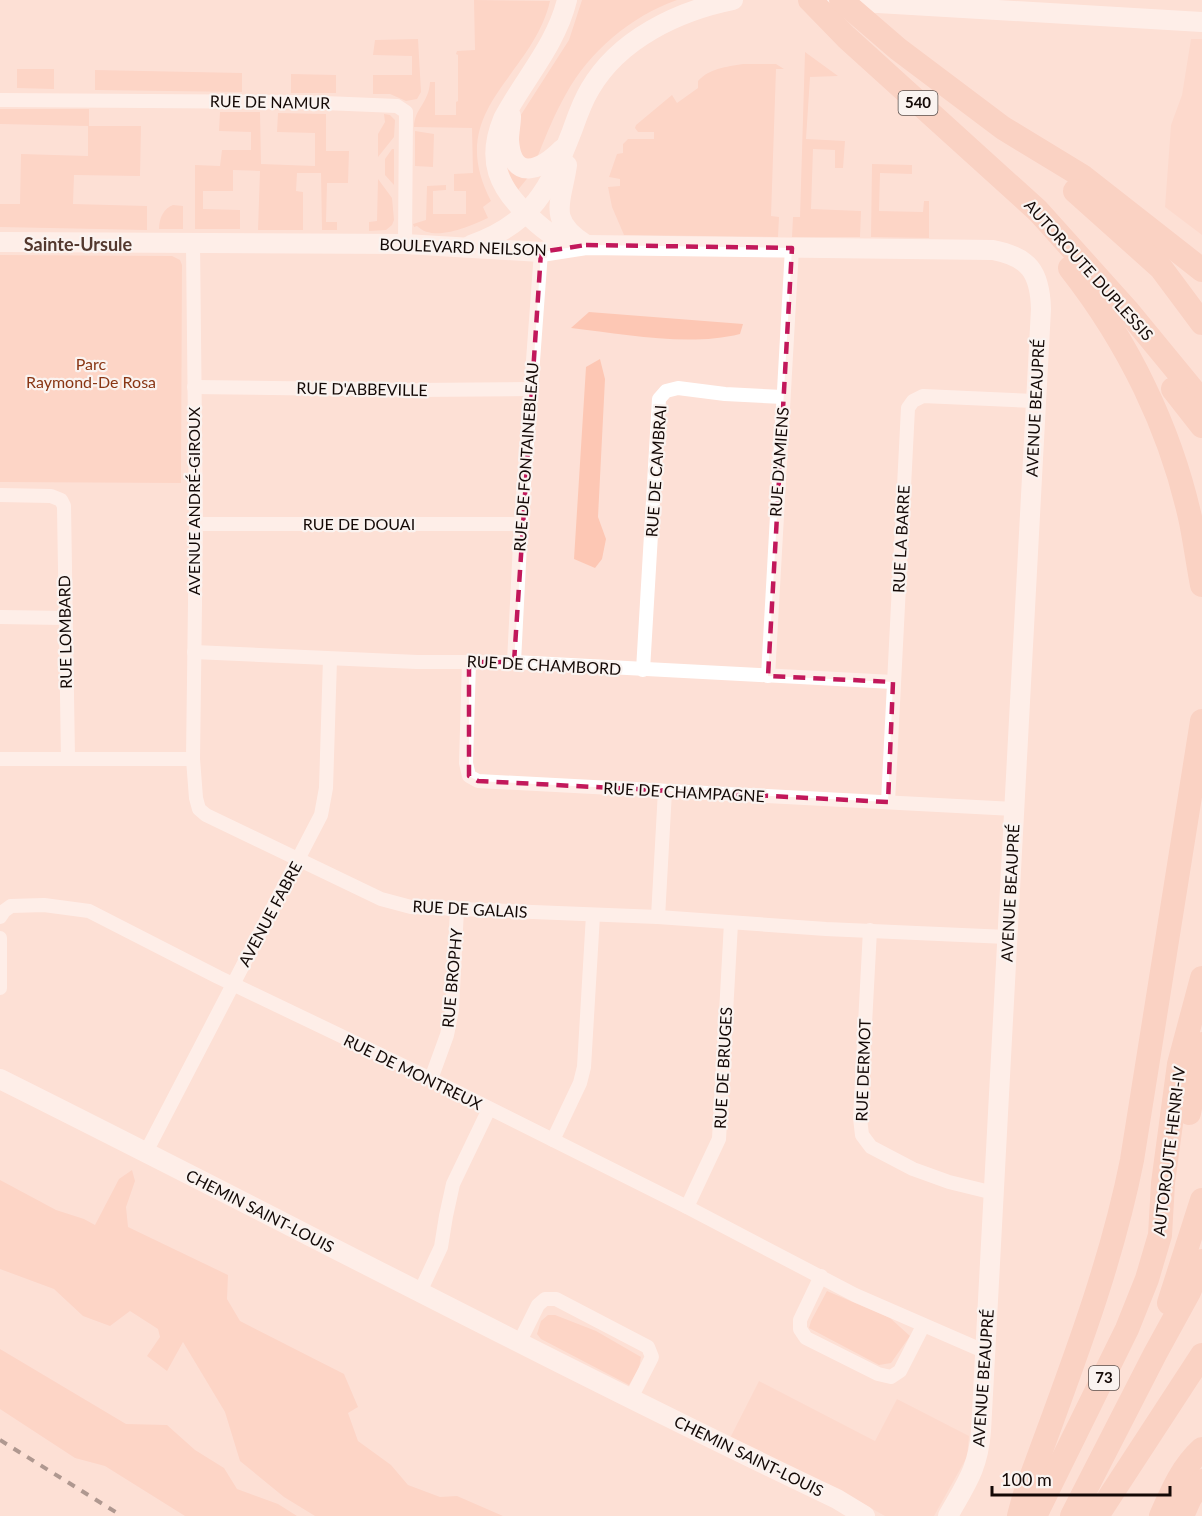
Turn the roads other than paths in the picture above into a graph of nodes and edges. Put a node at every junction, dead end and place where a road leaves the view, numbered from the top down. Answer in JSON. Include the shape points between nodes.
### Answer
{"nodes":[{"id":1,"x":567,"y":0,"type":"edge"},
{"id":2,"x":733,"y":0,"type":"edge"},
{"id":3,"x":797,"y":0,"type":"edge"},
{"id":4,"x":810,"y":0,"type":"edge"},
{"id":5,"x":827,"y":0,"type":"edge"},
{"id":6,"x":841,"y":0,"type":"edge"},
{"id":7,"x":1178,"y":10,"type":"edge"},
{"id":8,"x":1202,"y":22,"type":"edge"},
{"id":9,"x":846,"y":37,"type":"junction"},
{"id":10,"x":0,"y":100,"type":"edge"},
{"id":11,"x":512,"y":101,"type":"junction"},
{"id":12,"x":1003,"y":128,"type":"junction"},
{"id":13,"x":572,"y":130,"type":"junction"},
{"id":14,"x":990,"y":168,"type":"junction"},
{"id":15,"x":1082,"y":177,"type":"junction"},
{"id":16,"x":526,"y":213,"type":"junction"},
{"id":17,"x":1148,"y":221,"type":"junction"},
{"id":18,"x":0,"y":242,"type":"edge"},
{"id":19,"x":193,"y":243,"type":"junction"},
{"id":20,"x":405,"y":244,"type":"junction"},
{"id":21,"x":586,"y":244,"type":"junction"},
{"id":22,"x":463,"y":248,"type":"junction"},
{"id":23,"x":792,"y":248,"type":"junction"},
{"id":24,"x":1202,"y":251,"type":"edge"},
{"id":25,"x":541,"y":252,"type":"junction"},
{"id":26,"x":1081,"y":260,"type":"junction"},
{"id":27,"x":1202,"y":260,"type":"edge"},
{"id":28,"x":1029,"y":266,"type":"joint"},
{"id":29,"x":1202,"y":270,"type":"edge"},
{"id":30,"x":1202,"y":323,"type":"edge"},
{"id":31,"x":194,"y":387,"type":"junction"},
{"id":32,"x":530,"y":389,"type":"junction"},
{"id":33,"x":783,"y":397,"type":"junction"},
{"id":34,"x":1202,"y":400,"type":"edge"},
{"id":35,"x":1035,"y":401,"type":"junction"},
{"id":36,"x":1202,"y":426,"type":"edge"},
{"id":37,"x":0,"y":495,"type":"edge"},
{"id":38,"x":196,"y":524,"type":"junction"},
{"id":39,"x":521,"y":525,"type":"junction"},
{"id":40,"x":1202,"y":585,"type":"edge"},
{"id":41,"x":0,"y":617,"type":"edge"},
{"id":42,"x":65,"y":618,"type":"junction"},
{"id":43,"x":194,"y":652,"type":"junction"},
{"id":44,"x":330,"y":659,"type":"junction"},
{"id":45,"x":469,"y":662,"type":"junction"},
{"id":46,"x":514,"y":662,"type":"junction"},
{"id":47,"x":643,"y":670,"type":"junction"},
{"id":48,"x":768,"y":676,"type":"junction"},
{"id":49,"x":893,"y":682,"type":"junction"},
{"id":50,"x":1202,"y":721,"type":"edge"},
{"id":51,"x":68,"y":758,"type":"junction"},
{"id":52,"x":0,"y":759,"type":"edge"},
{"id":53,"x":193,"y":759,"type":"junction"},
{"id":54,"x":665,"y":791,"type":"junction"},
{"id":55,"x":888,"y":802,"type":"junction"},
{"id":56,"x":1014,"y":809,"type":"junction"},
{"id":57,"x":298,"y":860,"type":"junction"},
{"id":58,"x":457,"y":909,"type":"junction"},
{"id":59,"x":593,"y":915,"type":"junction"},
{"id":60,"x":0,"y":917,"type":"edge"},
{"id":61,"x":658,"y":917,"type":"junction"},
{"id":62,"x":731,"y":922,"type":"junction"},
{"id":63,"x":870,"y":930,"type":"junction"},
{"id":64,"x":1007,"y":937,"type":"junction"},
{"id":65,"x":0,"y":939,"type":"edge"},
{"id":66,"x":1202,"y":978,"type":"edge"},
{"id":67,"x":233,"y":984,"type":"junction"},
{"id":68,"x":0,"y":988,"type":"edge"},
{"id":69,"x":1195,"y":1038,"type":"edge"},
{"id":70,"x":0,"y":1079,"type":"edge"},
{"id":71,"x":431,"y":1079,"type":"junction"},
{"id":72,"x":489,"y":1109,"type":"junction"},
{"id":73,"x":553,"y":1140,"type":"junction"},
{"id":74,"x":146,"y":1152,"type":"junction"},
{"id":75,"x":994,"y":1193,"type":"junction"},
{"id":76,"x":1202,"y":1200,"type":"edge"},
{"id":77,"x":687,"y":1207,"type":"junction"},
{"id":78,"x":1202,"y":1261,"type":"edge"},
{"id":79,"x":821,"y":1276,"type":"junction"},
{"id":80,"x":1195,"y":1286,"type":"edge"},
{"id":81,"x":419,"y":1294,"type":"junction"},
{"id":82,"x":923,"y":1326,"type":"junction"},
{"id":83,"x":519,"y":1343,"type":"junction"},
{"id":84,"x":986,"y":1352,"type":"junction"},
{"id":85,"x":1155,"y":1354,"type":"junction"},
{"id":86,"x":1202,"y":1355,"type":"edge"},
{"id":87,"x":631,"y":1398,"type":"junction"},
{"id":88,"x":1202,"y":1449,"type":"edge"},
{"id":89,"x":1202,"y":1481,"type":"edge"},
{"id":90,"x":865,"y":1516,"type":"edge"},
{"id":91,"x":948,"y":1516,"type":"edge"},
{"id":92,"x":1019,"y":1516,"type":"edge"},
{"id":93,"x":1035,"y":1516,"type":"edge"},
{"id":94,"x":1072,"y":1516,"type":"edge"},
{"id":95,"x":1097,"y":1516,"type":"edge"},
{"id":96,"x":1161,"y":1516,"type":"edge"},
{"id":97,"x":1182,"y":1516,"type":"edge"}],
"edges":[{"from":1,"to":11,"type":"street","via":[[550,45]]},
{"from":2,"to":13,"type":"street","via":[[681,15],[630,45],[591,88]]},
{"from":3,"to":9,"type":"highway"},
{"from":4,"to":9,"type":"highway","name":"AUTOROUTE DUPLESSIS","number":"540"},
{"from":5,"to":7,"type":"street"},
{"from":6,"to":12,"type":"highway","number":"540","via":[[898,49]]},
{"from":7,"to":8,"type":"street"},
{"from":9,"to":14,"type":"highway","name":"AUTOROUTE DUPLESSIS","number":"540"},
{"from":10,"to":20,"type":"street","name":"RUE DE NAMUR","via":[[397,106],[406,112]]},
{"from":11,"to":13,"type":"street","via":[[511,152],[514,160],[525,168],[537,168],[552,159],[563,149]]},
{"from":11,"to":16,"type":"street","via":[[497,132],[496,163],[508,196]]},
{"from":12,"to":15,"type":"highway","number":"540"},
{"from":12,"to":30,"type":"highway","via":[[1146,252]]},
{"from":13,"to":16,"type":"street","via":[[550,183]]},
{"from":13,"to":21,"type":"street","via":[[560,218],[571,235]]},
{"from":14,"to":26,"type":"highway","name":"AUTOROUTE DUPLESSIS","number":"540","via":[[1038,211]]},
{"from":14,"to":40,"type":"highway","via":[[1083,284],[1130,356],[1175,465],[1191,521]]},
{"from":15,"to":17,"type":"highway"},
{"from":15,"to":29,"type":"highway","number":"540"},
{"from":16,"to":21,"type":"street","via":[[557,238]]},
{"from":16,"to":22,"type":"street","via":[[496,235]]},
{"from":17,"to":24,"type":"highway"},
{"from":17,"to":27,"type":"highway"},
{"from":18,"to":19,"type":"street","name":"BOULEVARD NEILSON"},
{"from":19,"to":20,"type":"street","name":"BOULEVARD NEILSON"},
{"from":19,"to":31,"type":"street","name":"AVENUE ANDRÉ-GIROUX"},
{"from":20,"to":22,"type":"street","name":"BOULEVARD NEILSON"},
{"from":21,"to":23,"type":"street","name":"BOULEVARD NEILSON"},
{"from":21,"to":25,"type":"street","name":"BOULEVARD NEILSON"},
{"from":22,"to":25,"type":"street","name":"BOULEVARD NEILSON"},
{"from":23,"to":28,"type":"street","name":"BOULEVARD NEILSON","via":[[993,250],[1016,256]]},
{"from":23,"to":33,"type":"street","name":"RUE D'AMIENS"},
{"from":25,"to":32,"type":"street","name":"RUE DE FONTAINEBLEAU"},
{"from":26,"to":34,"type":"highway","name":"AUTOROUTE DUPLESSIS","number":"540"},
{"from":26,"to":36,"type":"highway"},
{"from":28,"to":35,"type":"street","name":"AVENUE BEAUPRÉ","via":[[1041,293]]},
{"from":31,"to":32,"type":"street","name":"RUE D'ABBEVILLE"},
{"from":31,"to":38,"type":"street","name":"AVENUE ANDRÉ-GIROUX"},
{"from":32,"to":39,"type":"street","name":"RUE DE FONTAINEBLEAU"},
{"from":33,"to":47,"type":"street","name":"RUE DE CAMBRAI","via":[[678,388],[666,391],[659,399]]},
{"from":33,"to":48,"type":"street","name":"RUE D'AMIENS"},
{"from":35,"to":49,"type":"street","name":"RUE LA BARRE","via":[[923,396],[908,408]]},
{"from":35,"to":56,"type":"street","name":"AVENUE BEAUPRÉ"},
{"from":37,"to":42,"type":"street","name":"RUE LOMBARD","via":[[51,496],[61,500]]},
{"from":38,"to":39,"type":"street","name":"RUE DE DOUAI"},
{"from":38,"to":43,"type":"street","name":"AVENUE ANDRÉ-GIROUX"},
{"from":39,"to":46,"type":"street","name":"RUE DE FONTAINEBLEAU"},
{"from":41,"to":42,"type":"street"},
{"from":42,"to":51,"type":"street","name":"RUE LOMBARD"},
{"from":43,"to":44,"type":"street","name":"RUE DE CHAMBORD"},
{"from":43,"to":53,"type":"street","name":"AVENUE ANDRÉ-GIROUX"},
{"from":44,"to":45,"type":"street","name":"RUE DE CHAMBORD"},
{"from":44,"to":57,"type":"street","name":"AVENUE FABRE","via":[[324,802]]},
{"from":45,"to":46,"type":"street","name":"RUE DE CHAMBORD"},
{"from":45,"to":54,"type":"street","name":"RUE DE CHAMPAGNE","via":[[469,776],[478,781]]},
{"from":46,"to":47,"type":"street","name":"RUE DE CHAMBORD"},
{"from":47,"to":48,"type":"street","name":"RUE DE CHAMBORD"},
{"from":48,"to":49,"type":"street","name":"RUE DE CHAMBORD"},
{"from":49,"to":55,"type":"street","name":"RUE LA BARRE"},
{"from":50,"to":92,"type":"highway","via":[[1121,1214],[1101,1283]]},
{"from":51,"to":52,"type":"street"},
{"from":51,"to":53,"type":"street"},
{"from":53,"to":57,"type":"street","name":"RUE DE GALAIS","via":[[199,810]]},
{"from":54,"to":55,"type":"street","name":"RUE DE CHAMPAGNE"},
{"from":54,"to":61,"type":"street"},
{"from":55,"to":56,"type":"street","name":"RUE DE CHAMPAGNE"},
{"from":56,"to":64,"type":"street","name":"AVENUE BEAUPRÉ"},
{"from":57,"to":58,"type":"street","name":"RUE DE GALAIS","via":[[381,899],[411,907]]},
{"from":57,"to":67,"type":"street","name":"AVENUE FABRE"},
{"from":58,"to":59,"type":"street","name":"RUE DE GALAIS"},
{"from":58,"to":71,"type":"street","name":"RUE BROPHY","via":[[452,1010]]},
{"from":59,"to":61,"type":"street","name":"RUE DE GALAIS"},
{"from":59,"to":73,"type":"street","via":[[584,1067]]},
{"from":60,"to":67,"type":"street","name":"RUE DE MONTREUX","via":[[11,906],[44,905],[89,911]]},
{"from":61,"to":62,"type":"street","name":"RUE DE GALAIS"},
{"from":62,"to":63,"type":"street","name":"RUE DE GALAIS"},
{"from":62,"to":77,"type":"street","name":"RUE DE BRUGES","via":[[718,1139]]},
{"from":63,"to":64,"type":"street","name":"RUE DE GALAIS"},
{"from":63,"to":75,"type":"street","name":"RUE DERMOT","via":[[862,1135],[871,1147],[913,1169]]},
{"from":64,"to":75,"type":"street","name":"AVENUE BEAUPRÉ"},
{"from":65,"to":68,"type":"street"},
{"from":66,"to":69,"type":"highway","name":"AUTOROUTE HENRI-IV"},
{"from":67,"to":71,"type":"street","name":"RUE DE MONTREUX"},
{"from":67,"to":74,"type":"street","name":"AVENUE FABRE"},
{"from":69,"to":93,"type":"highway","name":"AUTOROUTE HENRI-IV","number":"73","via":[[1179,1064],[1160,1235],[1147,1279],[1127,1329]]},
{"from":70,"to":74,"type":"street","name":"CHEMIN SAINT-LOUIS"},
{"from":71,"to":72,"type":"street","name":"RUE DE MONTREUX"},
{"from":72,"to":73,"type":"street","name":"RUE DE MONTREUX"},
{"from":72,"to":81,"type":"street","via":[[453,1184],[441,1247]]},
{"from":73,"to":77,"type":"street","name":"RUE DE MONTREUX"},
{"from":74,"to":81,"type":"street","name":"CHEMIN SAINT-LOUIS"},
{"from":75,"to":84,"type":"street","name":"AVENUE BEAUPRÉ"},
{"from":76,"to":85,"type":"highway","via":[[1162,1319]]},
{"from":77,"to":79,"type":"street","name":"RUE DE MONTREUX"},
{"from":78,"to":80,"type":"highway","number":"73"},
{"from":79,"to":82,"type":"street","name":"RUE DE MONTREUX"},
{"from":79,"to":82,"type":"street","via":[[800,1320],[800,1329],[806,1338],[878,1374],[891,1377],[900,1371]]},
{"from":80,"to":85,"type":"highway","number":"73"},
{"from":81,"to":83,"type":"street","name":"CHEMIN SAINT-LOUIS"},
{"from":82,"to":84,"type":"street","name":"RUE DE MONTREUX"},
{"from":83,"to":87,"type":"street","name":"CHEMIN SAINT-LOUIS"},
{"from":83,"to":87,"type":"street","via":[[538,1305],[545,1299],[556,1299],[648,1347],[652,1357]]},
{"from":84,"to":91,"type":"street","name":"AVENUE BEAUPRÉ","via":[[977,1460]]},
{"from":85,"to":94,"type":"highway","number":"73"},
{"from":86,"to":95,"type":"highway"},
{"from":87,"to":90,"type":"street","name":"CHEMIN SAINT-LOUIS"},
{"from":88,"to":96,"type":"highway","via":[[1186,1466]]},
{"from":89,"to":97,"type":"highway"}]}
